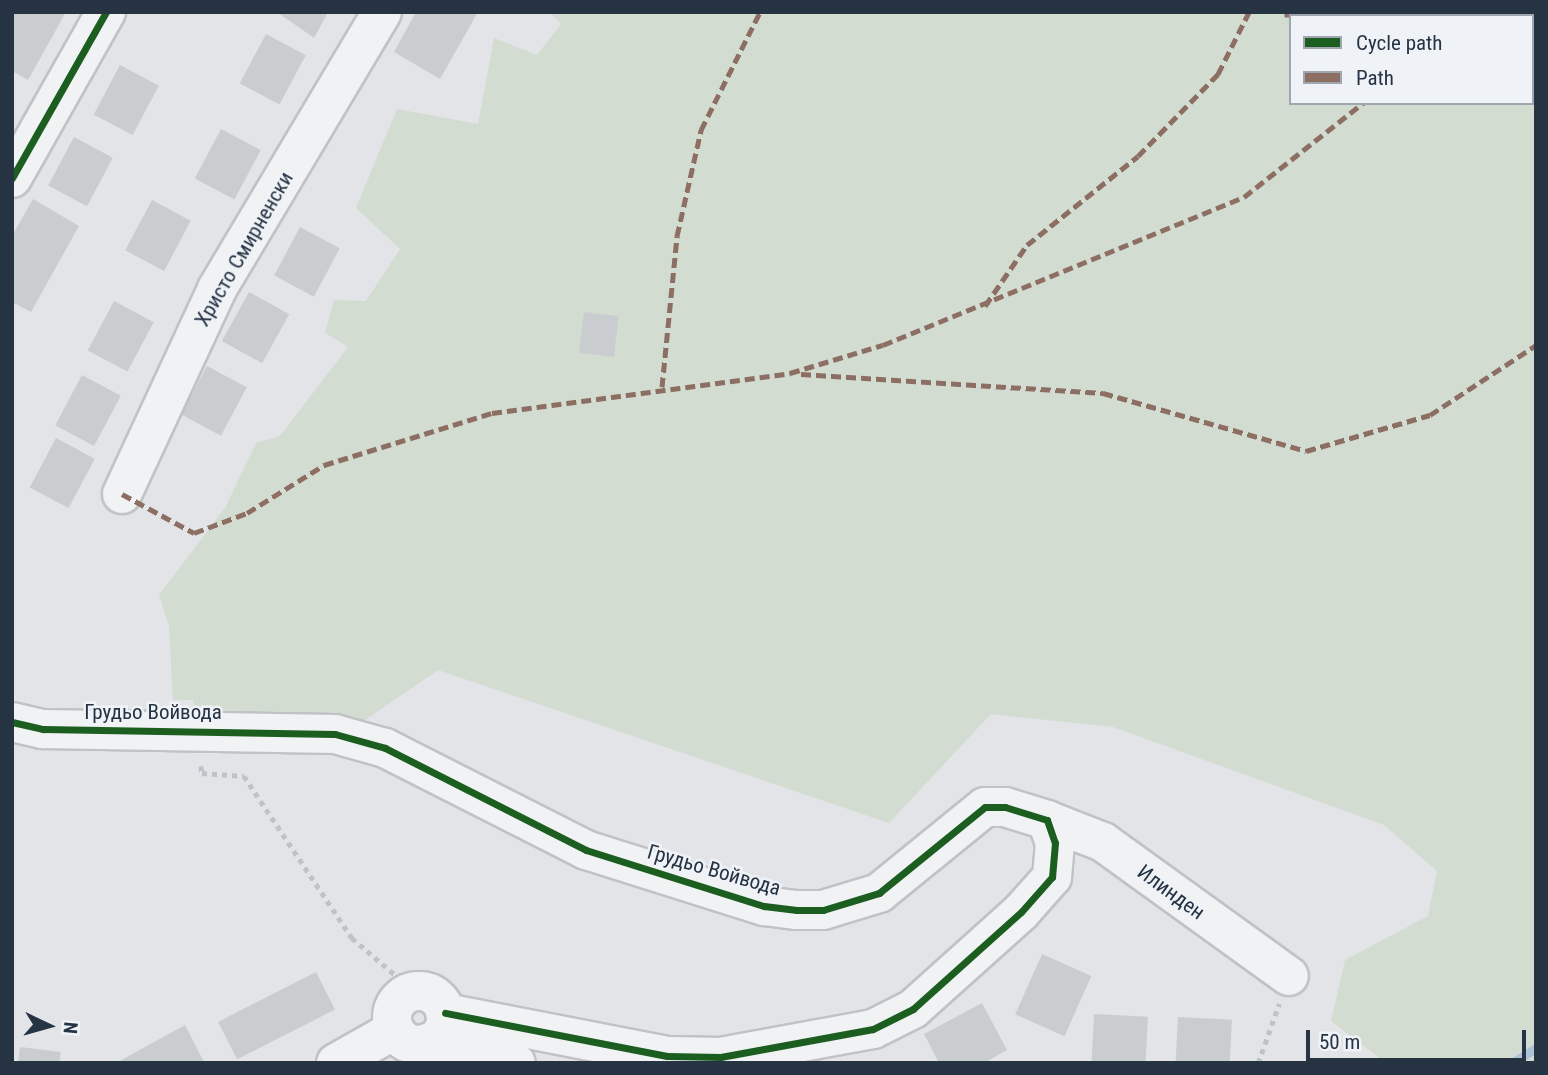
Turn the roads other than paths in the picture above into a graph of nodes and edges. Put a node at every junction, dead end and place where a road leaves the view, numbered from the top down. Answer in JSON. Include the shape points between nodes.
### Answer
{"nodes":[{"id":1,"x":106,"y":12,"type":"edge"},
{"id":2,"x":382,"y":12,"type":"edge"},
{"id":3,"x":12,"y":178,"type":"edge"},
{"id":4,"x":122,"y":494,"type":"dead end"},
{"id":5,"x":12,"y":722,"type":"edge"},
{"id":6,"x":1047,"y":820,"type":"junction"},
{"id":7,"x":1289,"y":976,"type":"road end"},
{"id":8,"x":420,"y":1020,"type":"junction"},
{"id":9,"x":336,"y":1063,"type":"edge"},
{"id":10,"x":516,"y":1063,"type":"edge"}],
"edges":[{"from":1,"to":3,"type":"street"},
{"from":2,"to":4,"type":"street","name":"Христо Смирненски","via":[[217,289]]},
{"from":5,"to":6,"type":"street","name":"Грудьо Войвода","via":[[43,729],[335,734],[385,748],[586,850],[764,906],[797,910],[822,910],[879,893],[985,807],[1005,807]]},
{"from":6,"to":7,"type":"street","name":"Илинден","via":[[1102,842]]},
{"from":6,"to":8,"type":"street","via":[[1055,843],[1052,877],[913,1009],[873,1030],[720,1057],[667,1056]]},
{"from":8,"to":9,"type":"street"},
{"from":8,"to":10,"type":"street"}]}
